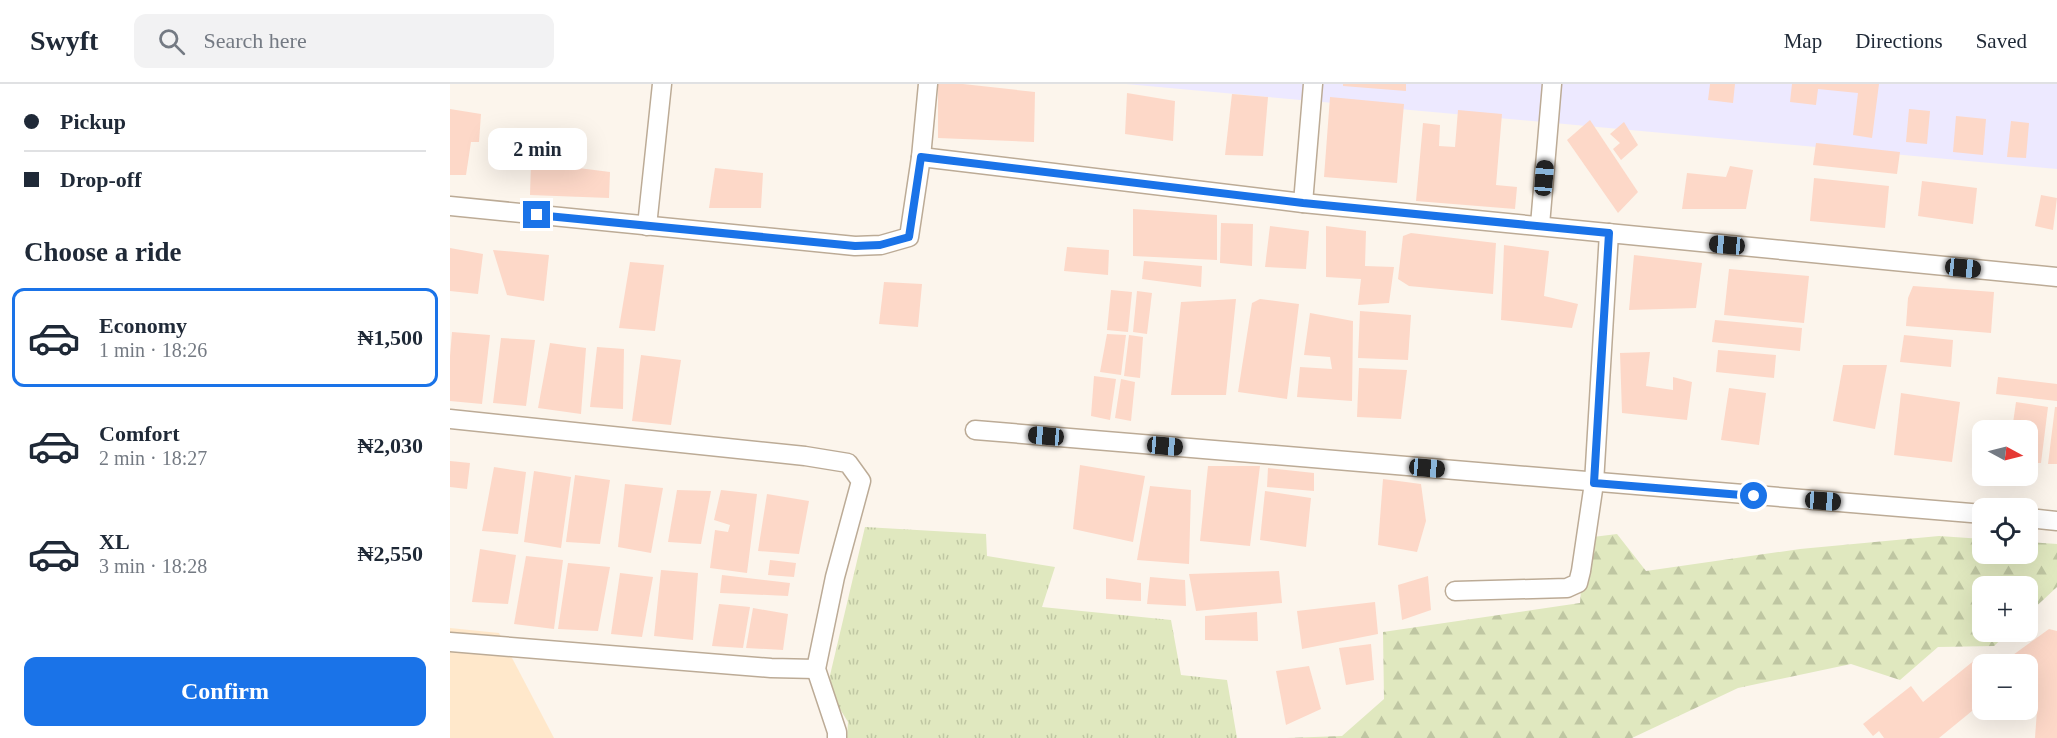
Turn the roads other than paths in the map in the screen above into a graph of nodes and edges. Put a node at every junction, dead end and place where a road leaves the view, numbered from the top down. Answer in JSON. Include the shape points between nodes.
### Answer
{"nodes":[{"id":1,"x":662,"y":84,"type":"edge"},
{"id":2,"x":928,"y":84,"type":"edge"},
{"id":3,"x":1313,"y":84,"type":"edge"},
{"id":4,"x":1552,"y":84,"type":"edge"},
{"id":5,"x":921,"y":157,"type":"junction"},
{"id":6,"x":1303,"y":203,"type":"junction"},
{"id":7,"x":450,"y":206,"type":"edge"},
{"id":8,"x":647,"y":225,"type":"junction"},
{"id":9,"x":1540,"y":225,"type":"junction"},
{"id":10,"x":1609,"y":233,"type":"junction"},
{"id":11,"x":2057,"y":277,"type":"edge"},
{"id":12,"x":450,"y":419,"type":"edge"},
{"id":13,"x":975,"y":430,"type":"dead end"},
{"id":14,"x":1594,"y":483,"type":"junction"},
{"id":15,"x":1972,"y":513,"type":"edge"},
{"id":16,"x":2038,"y":519,"type":"edge"},
{"id":17,"x":2057,"y":520,"type":"edge"},
{"id":18,"x":1455,"y":591,"type":"dead end"},
{"id":19,"x":450,"y":642,"type":"edge"},
{"id":20,"x":816,"y":669,"type":"junction"},
{"id":21,"x":837,"y":738,"type":"edge"}],
"edges":[{"from":1,"to":8,"type":"street"},
{"from":2,"to":5,"type":"street"},
{"from":3,"to":6,"type":"street"},
{"from":4,"to":9,"type":"street"},
{"from":5,"to":6,"type":"street"},
{"from":5,"to":8,"type":"street","via":[[909,237],[880,245],[855,246]]},
{"from":6,"to":9,"type":"street"},
{"from":7,"to":8,"type":"street"},
{"from":9,"to":10,"type":"street"},
{"from":10,"to":11,"type":"street"},
{"from":10,"to":14,"type":"street"},
{"from":12,"to":20,"type":"street","via":[[805,456],[848,464],[861,481]]},
{"from":13,"to":14,"type":"street"},
{"from":14,"to":15,"type":"street"},
{"from":14,"to":18,"type":"street","via":[[1578,583],[1567,588]]},
{"from":16,"to":17,"type":"street"},
{"from":19,"to":20,"type":"street"},
{"from":20,"to":21,"type":"street"}]}
